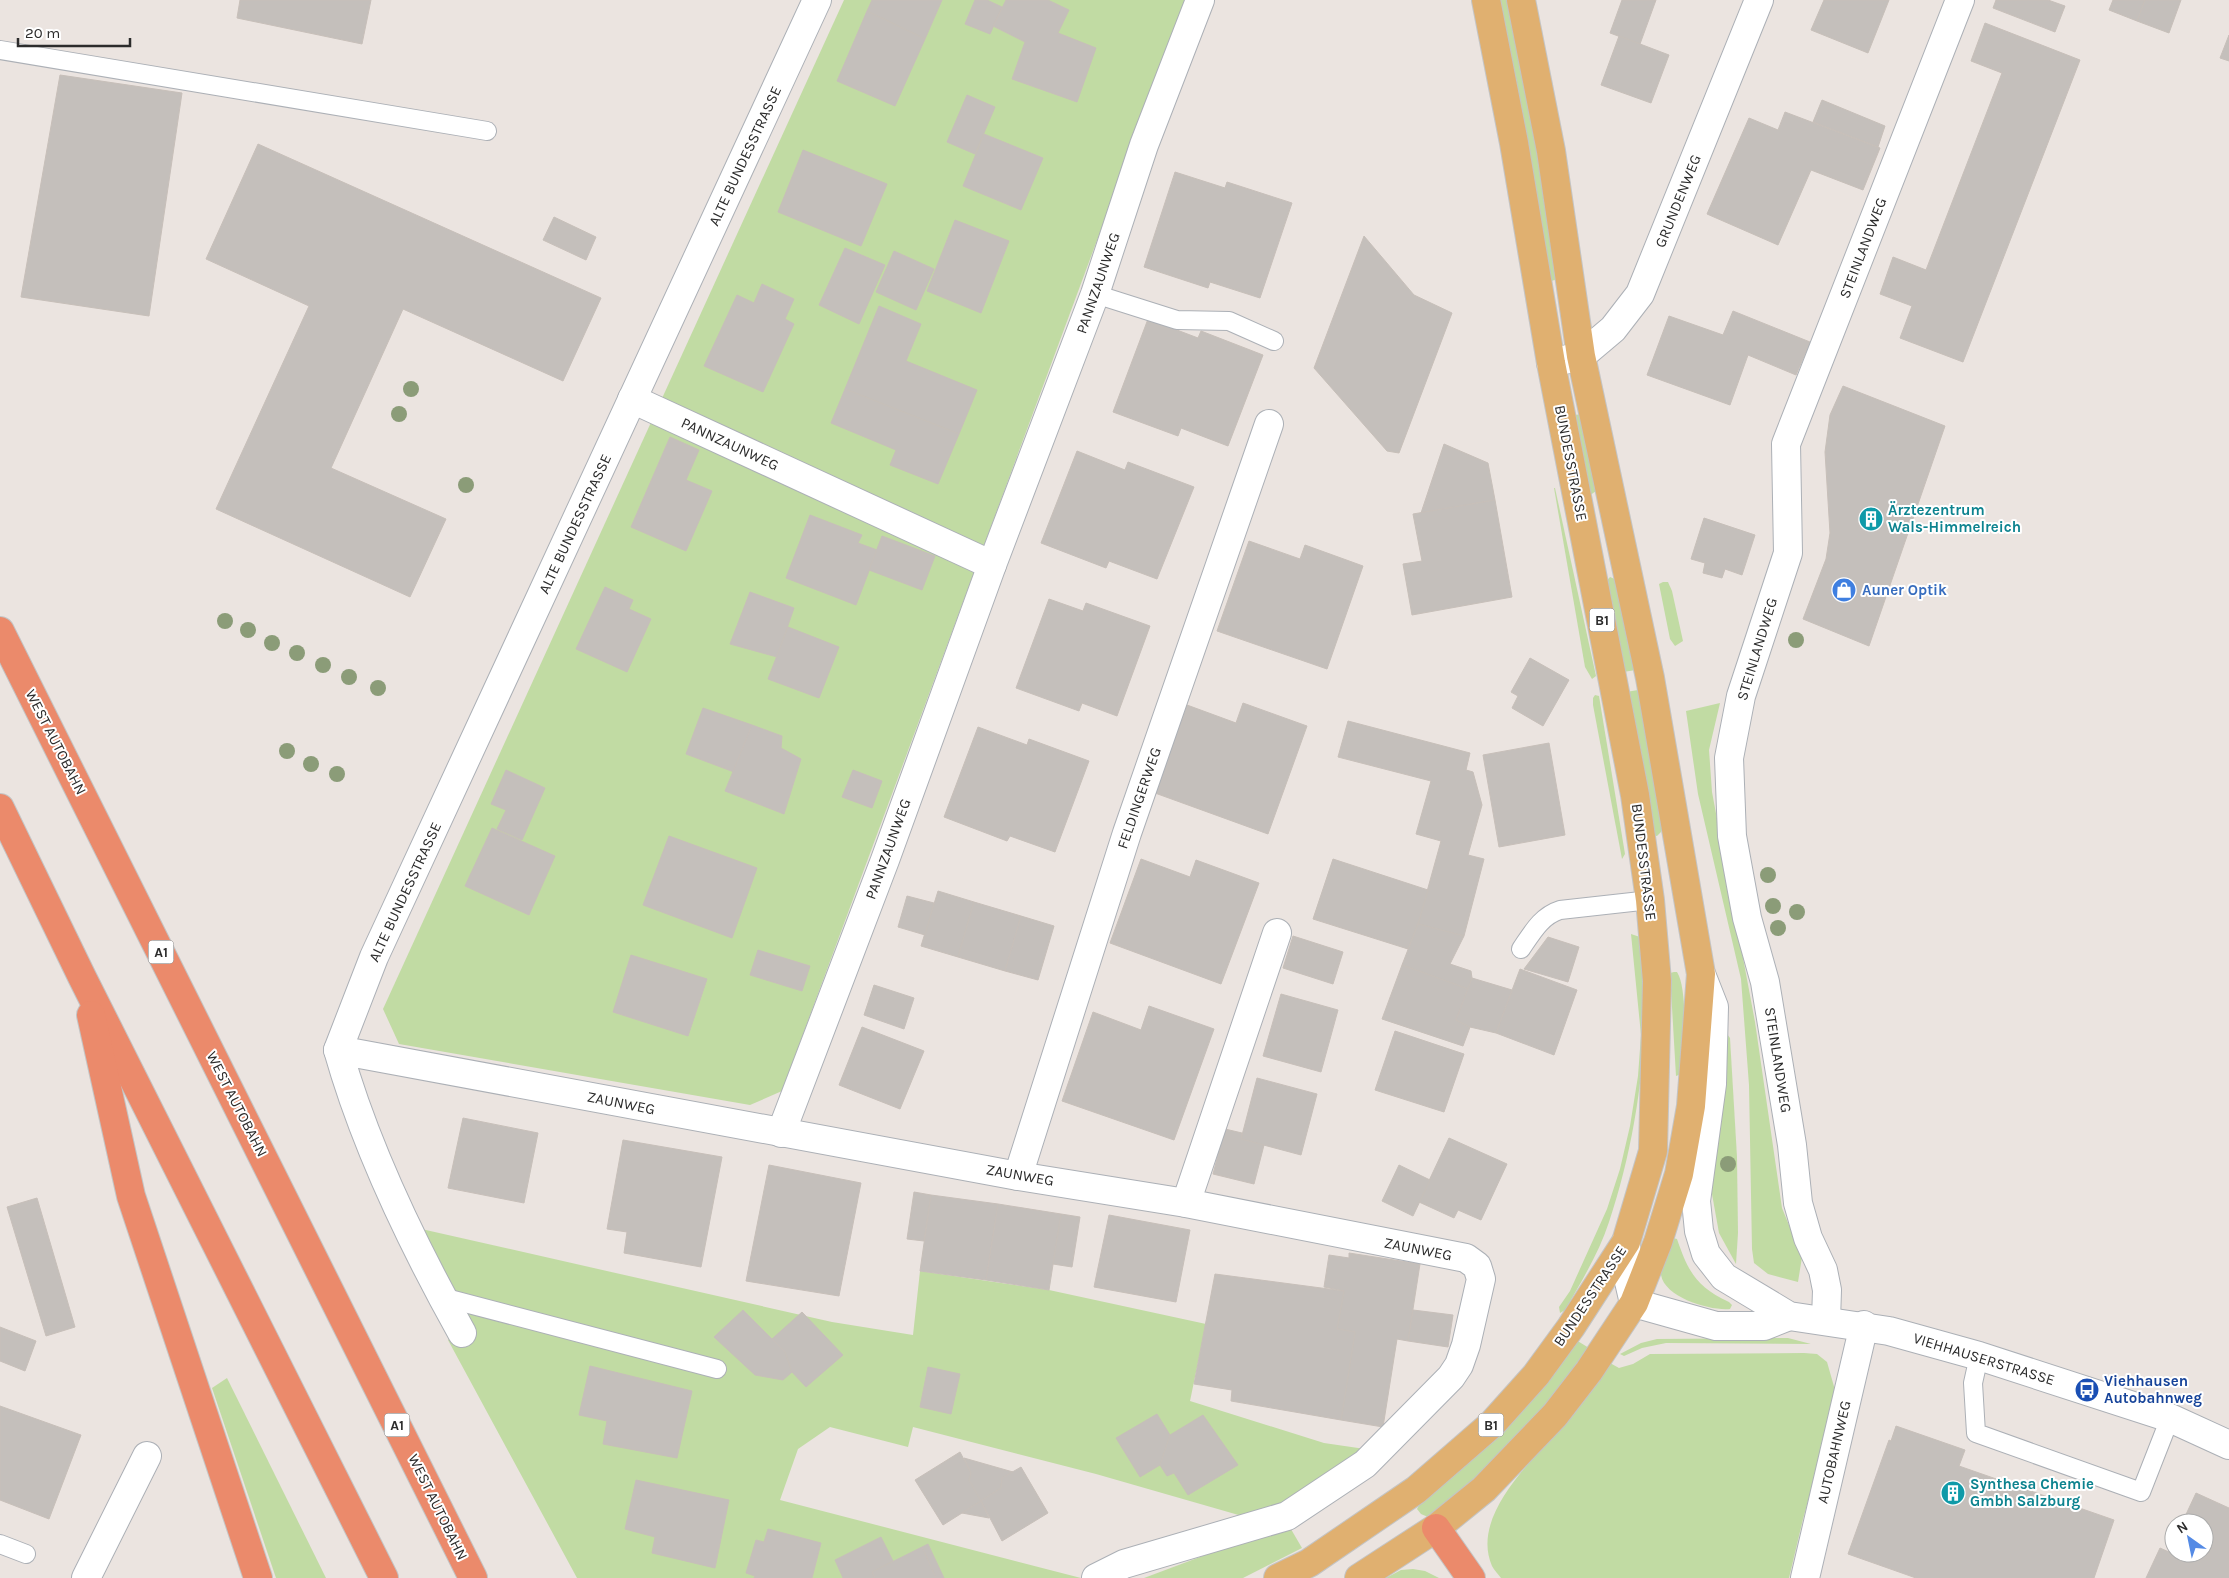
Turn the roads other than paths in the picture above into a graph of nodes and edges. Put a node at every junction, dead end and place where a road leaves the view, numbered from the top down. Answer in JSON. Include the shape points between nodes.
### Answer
{"nodes":[{"id":1,"x":817,"y":0,"type":"edge"},
{"id":2,"x":1200,"y":0,"type":"edge"},
{"id":3,"x":1486,"y":0,"type":"edge"},
{"id":4,"x":1521,"y":0,"type":"edge"},
{"id":5,"x":1760,"y":0,"type":"edge"},
{"id":6,"x":1960,"y":0,"type":"edge"},
{"id":7,"x":0,"y":50,"type":"edge"},
{"id":8,"x":487,"y":131,"type":"dead end"},
{"id":9,"x":1095,"y":294,"type":"junction"},
{"id":10,"x":1274,"y":341,"type":"dead end"},
{"id":11,"x":1581,"y":356,"type":"junction"},
{"id":12,"x":1551,"y":363,"type":"junction"},
{"id":13,"x":632,"y":399,"type":"junction"},
{"id":14,"x":1269,"y":424,"type":"dead end"},
{"id":15,"x":992,"y":564,"type":"junction"},
{"id":16,"x":0,"y":630,"type":"edge"},
{"id":17,"x":0,"y":808,"type":"edge"},
{"id":18,"x":1650,"y":900,"type":"junction"},
{"id":19,"x":1277,"y":933,"type":"dead end"},
{"id":20,"x":1521,"y":948,"type":"dead end"},
{"id":21,"x":1701,"y":974,"type":"junction"},
{"id":22,"x":82,"y":977,"type":"junction"},
{"id":23,"x":338,"y":1050,"type":"junction"},
{"id":24,"x":781,"y":1133,"type":"junction"},
{"id":25,"x":1018,"y":1176,"type":"junction"},
{"id":26,"x":1186,"y":1203,"type":"junction"},
{"id":27,"x":1626,"y":1242,"type":"junction"},
{"id":28,"x":442,"y":1297,"type":"junction"},
{"id":29,"x":1634,"y":1303,"type":"junction"},
{"id":30,"x":1789,"y":1316,"type":"junction"},
{"id":31,"x":1826,"y":1320,"type":"junction"},
{"id":32,"x":1864,"y":1326,"type":"junction"},
{"id":33,"x":462,"y":1333,"type":"dead end"},
{"id":34,"x":1979,"y":1356,"type":"junction"},
{"id":35,"x":717,"y":1369,"type":"dead end"},
{"id":36,"x":2170,"y":1418,"type":"junction"},
{"id":37,"x":2229,"y":1445,"type":"edge"},
{"id":38,"x":147,"y":1456,"type":"dead end"},
{"id":39,"x":1436,"y":1528,"type":"junction"},
{"id":40,"x":0,"y":1544,"type":"edge"},
{"id":41,"x":26,"y":1554,"type":"dead end"},
{"id":42,"x":1309,"y":1563,"type":"junction"},
{"id":43,"x":86,"y":1578,"type":"edge"},
{"id":44,"x":258,"y":1578,"type":"edge"},
{"id":45,"x":384,"y":1578,"type":"edge"},
{"id":46,"x":473,"y":1578,"type":"edge"},
{"id":47,"x":1096,"y":1578,"type":"edge"},
{"id":48,"x":1278,"y":1578,"type":"edge"},
{"id":49,"x":1359,"y":1578,"type":"edge"},
{"id":50,"x":1471,"y":1578,"type":"edge"},
{"id":51,"x":1805,"y":1578,"type":"edge"}],
"edges":[{"from":1,"to":13,"type":"street","name":"ALTE BUNDESSTRASSE"},
{"from":2,"to":9,"type":"street","name":"PANNZAUNWEG","via":[[1144,145]]},
{"from":3,"to":12,"type":"main road","name":"BUNDESSTRASSE","number":"B1"},
{"from":4,"to":11,"type":"main road","name":"BUNDESSTRASSE","number":"B1","via":[[1551,151]]},
{"from":5,"to":11,"type":"street","name":"GRUNDENWEG","via":[[1640,294],[1613,329]]},
{"from":6,"to":31,"type":"street","name":"STEINLANDWEG","via":[[1786,444],[1788,553],[1741,696],[1729,758],[1732,836],[1765,982],[1792,1145],[1798,1203],[1808,1238],[1823,1270],[1827,1290]]},
{"from":7,"to":8,"type":"lane"},
{"from":9,"to":10,"type":"lane","via":[[1177,320],[1229,321]]},
{"from":9,"to":15,"type":"street","name":"PANNZAUNWEG"},
{"from":11,"to":12,"type":"street","name":"GRUNDENWEG"},
{"from":11,"to":21,"type":"main road","name":"BUNDESSTRASSE","number":"B1","via":[[1650,678]]},
{"from":12,"to":18,"type":"main road","name":"BUNDESSTRASSE","number":"B1","via":[[1635,795]]},
{"from":13,"to":15,"type":"street","name":"PANNZAUNWEG"},
{"from":13,"to":23,"type":"street","name":"ALTE BUNDESSTRASSE","via":[[374,957]]},
{"from":14,"to":25,"type":"street","name":"FELDINGERWEG","via":[[1127,833]]},
{"from":15,"to":24,"type":"street","name":"PANNZAUNWEG","via":[[885,860]]},
{"from":16,"to":46,"type":"highway","name":"WEST AUTOBAHN","number":"A1"},
{"from":17,"to":22,"type":"highway"},
{"from":18,"to":20,"type":"lane","via":[[1550,913]]},
{"from":18,"to":27,"type":"main road","name":"BUNDESSTRASSE","number":"B1","via":[[1657,981],[1653,1151]]},
{"from":19,"to":26,"type":"street"},
{"from":21,"to":29,"type":"main road","name":"BUNDESSTRASSE","number":"B1","via":[[1691,1106],[1679,1174],[1658,1242]]},
{"from":21,"to":30,"type":"street","name":"VIEHHAUSERSTRASSE","via":[[1714,1007],[1712,1084],[1696,1201],[1699,1230],[1706,1254],[1724,1277]]},
{"from":22,"to":44,"type":"highway","via":[[130,1196]]},
{"from":22,"to":45,"type":"highway"},
{"from":23,"to":24,"type":"street","name":"ZAUNWEG"},
{"from":23,"to":28,"type":"street","via":[[354,1101],[402,1216]]},
{"from":24,"to":25,"type":"street","name":"ZAUNWEG"},
{"from":25,"to":26,"type":"street","name":"ZAUNWEG"},
{"from":26,"to":47,"type":"street","name":"ZAUNWEG","via":[[1466,1258],[1477,1266],[1481,1278],[1466,1345],[1451,1377],[1380,1451],[1302,1506],[1270,1522],[1124,1564]]},
{"from":27,"to":29,"type":"street","via":[[1627,1273]]},
{"from":27,"to":42,"type":"main road","name":"BUNDESSTRASSE","number":"B1","via":[[1571,1328],[1536,1375],[1492,1424],[1416,1490]]},
{"from":28,"to":33,"type":"street"},
{"from":28,"to":35,"type":"lane"},
{"from":29,"to":30,"type":"street","name":"VIEHHAUSERSTRASSE","via":[[1716,1326],[1764,1326]]},
{"from":29,"to":39,"type":"main road","name":"BUNDESSTRASSE","number":"B1","via":[[1589,1371],[1554,1415],[1484,1489]]},
{"from":30,"to":31,"type":"street","name":"VIEHHAUSERSTRASSE"},
{"from":31,"to":32,"type":"street","name":"VIEHHAUSERSTRASSE"},
{"from":32,"to":34,"type":"street","name":"VIEHHAUSERSTRASSE"},
{"from":32,"to":51,"type":"street","name":"AUTOBAHNWEG"},
{"from":34,"to":36,"type":"street","name":"VIEHHAUSERSTRASSE"},
{"from":34,"to":36,"type":"lane","via":[[1973,1383],[1976,1433],[2141,1492]]},
{"from":36,"to":37,"type":"street","name":"VIEHHAUSERSTRASSE"},
{"from":38,"to":43,"type":"street"},
{"from":39,"to":42,"type":"main road","via":[[1417,1524],[1403,1526],[1372,1548]]},
{"from":39,"to":49,"type":"main road","name":"BUNDESSTRASSE","number":"B1"},
{"from":39,"to":50,"type":"highway"},
{"from":40,"to":41,"type":"lane"},
{"from":42,"to":48,"type":"main road","name":"BUNDESSTRASSE","number":"B1"}]}
